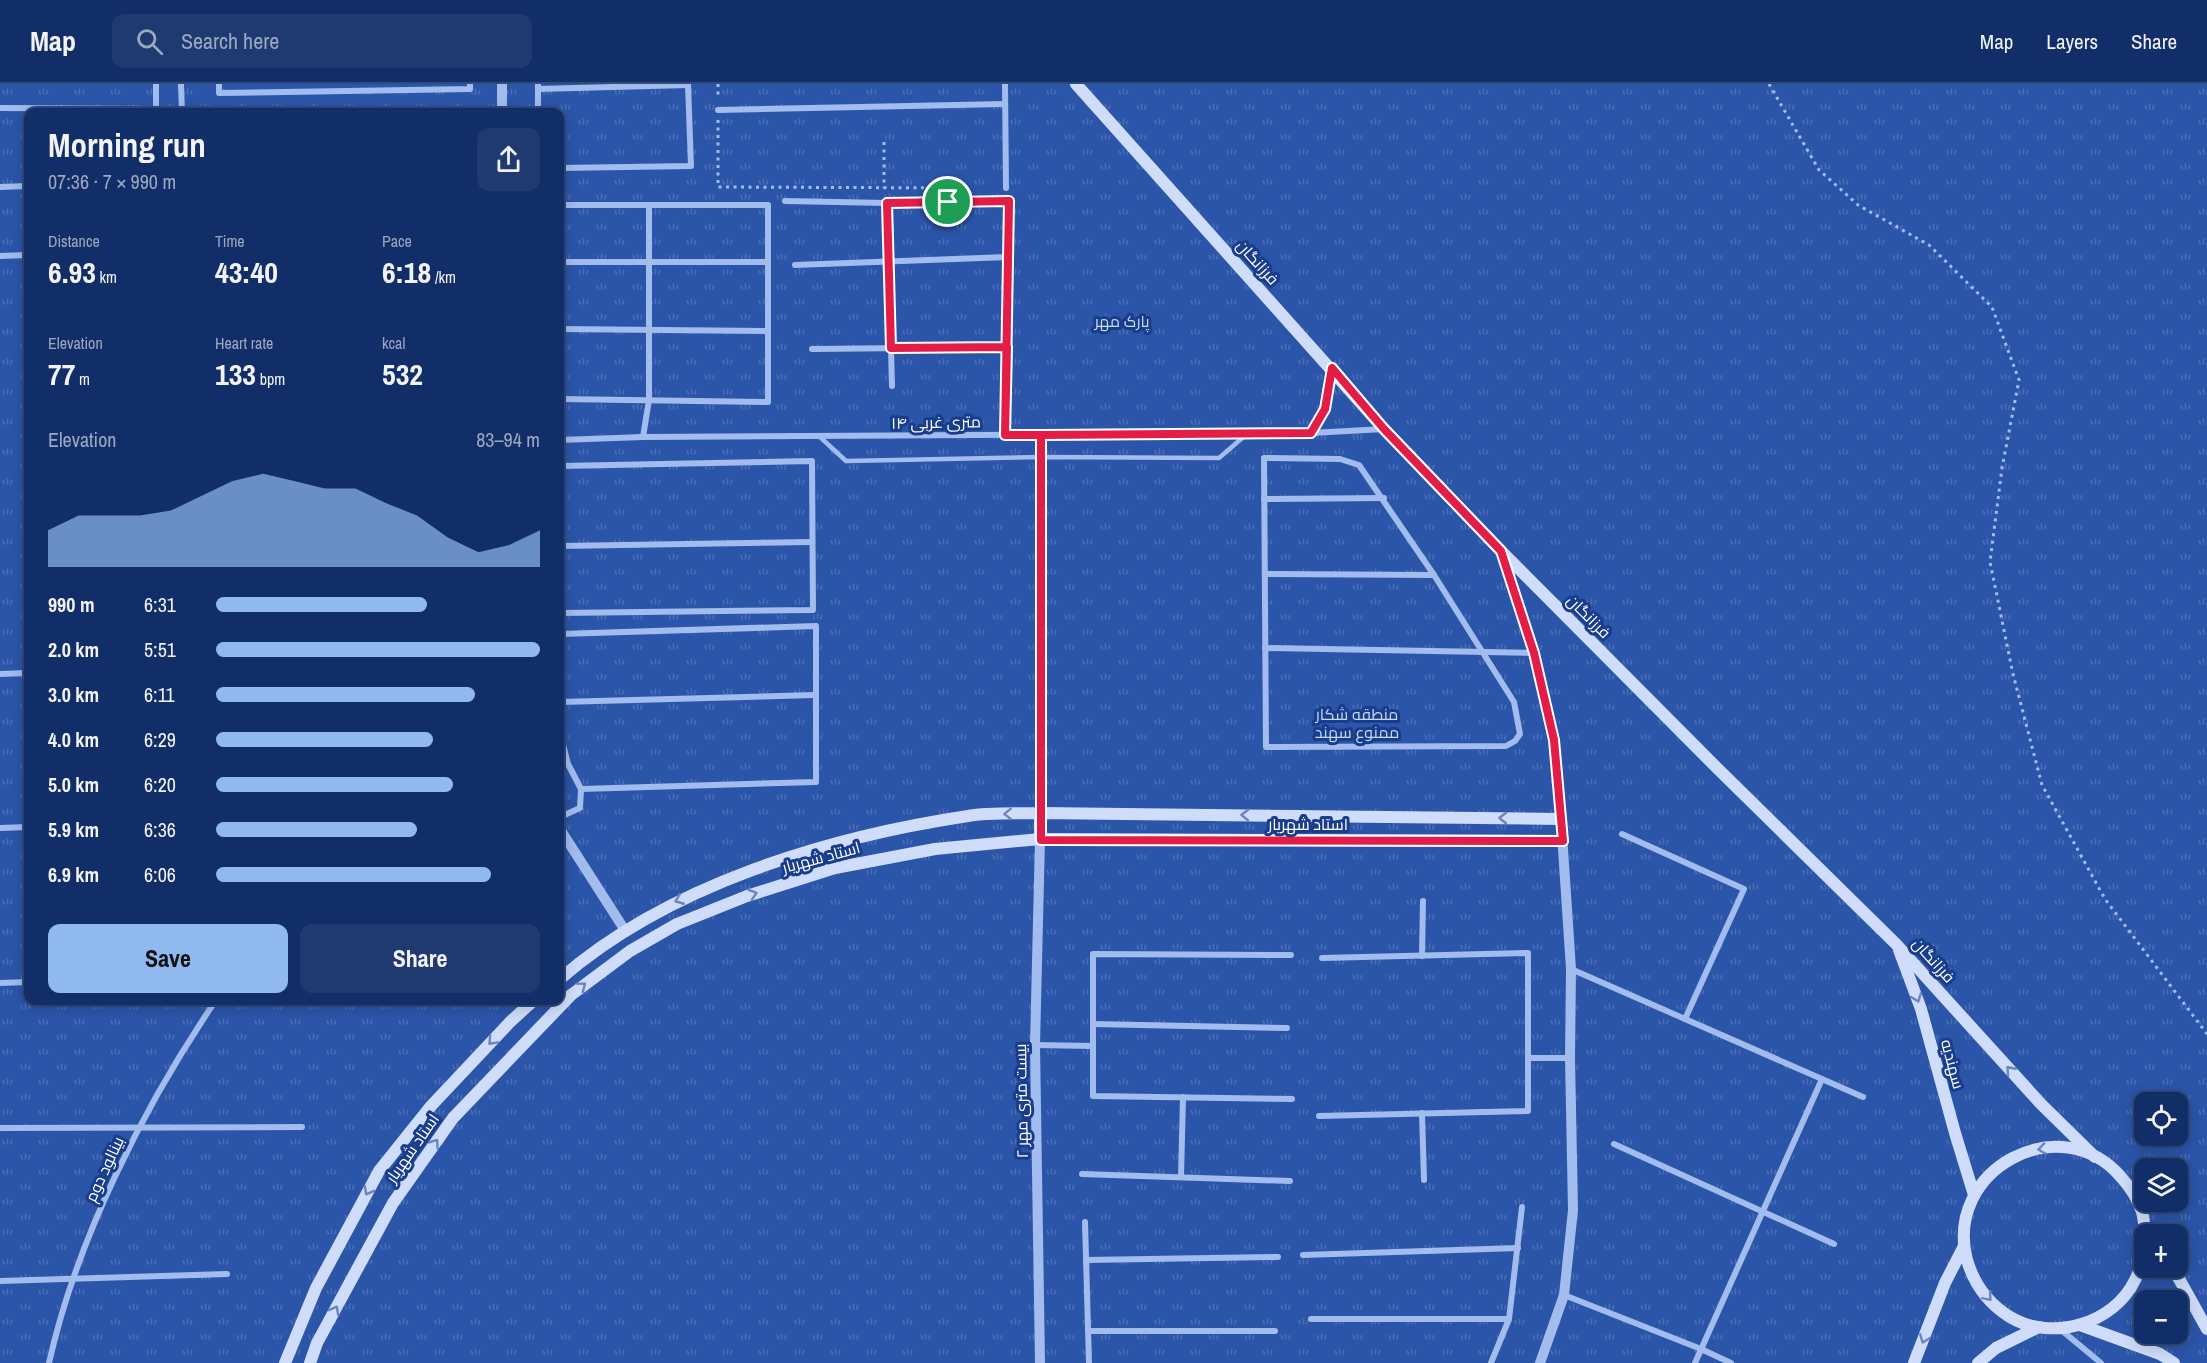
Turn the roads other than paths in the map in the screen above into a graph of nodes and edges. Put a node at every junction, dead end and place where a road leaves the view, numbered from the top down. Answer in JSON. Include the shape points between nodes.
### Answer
{"nodes":[{"id":1,"x":156,"y":84,"type":"edge"},
{"id":2,"x":181,"y":84,"type":"edge"},
{"id":3,"x":219,"y":84,"type":"edge"},
{"id":4,"x":470,"y":84,"type":"edge"},
{"id":5,"x":502,"y":84,"type":"edge"},
{"id":6,"x":1005,"y":84,"type":"edge"},
{"id":7,"x":1076,"y":84,"type":"edge"},
{"id":8,"x":688,"y":85,"type":"edge"},
{"id":9,"x":538,"y":86,"type":"edge"},
{"id":10,"x":371,"y":87,"type":"edge"},
{"id":11,"x":1005,"y":104,"type":"junction"},
{"id":12,"x":0,"y":108,"type":"edge"},
{"id":13,"x":24,"y":108,"type":"edge"},
{"id":14,"x":156,"y":108,"type":"edge"},
{"id":15,"x":182,"y":108,"type":"edge"},
{"id":16,"x":502,"y":108,"type":"edge"},
{"id":17,"x":538,"y":108,"type":"edge"},
{"id":18,"x":718,"y":110,"type":"road end"},
{"id":19,"x":564,"y":168,"type":"edge"},
{"id":20,"x":0,"y":186,"type":"edge"},
{"id":21,"x":24,"y":186,"type":"edge"},
{"id":22,"x":1006,"y":188,"type":"dead end"},
{"id":23,"x":785,"y":201,"type":"dead end"},
{"id":24,"x":887,"y":203,"type":"junction"},
{"id":25,"x":564,"y":205,"type":"edge"},
{"id":26,"x":649,"y":206,"type":"junction"},
{"id":27,"x":24,"y":255,"type":"edge"},
{"id":28,"x":0,"y":256,"type":"edge"},
{"id":29,"x":1008,"y":257,"type":"junction"},
{"id":30,"x":889,"y":261,"type":"junction"},
{"id":31,"x":564,"y":262,"type":"edge"},
{"id":32,"x":649,"y":262,"type":"junction"},
{"id":33,"x":768,"y":262,"type":"junction"},
{"id":34,"x":795,"y":265,"type":"dead end"},
{"id":35,"x":564,"y":329,"type":"edge"},
{"id":36,"x":650,"y":330,"type":"junction"},
{"id":37,"x":768,"y":331,"type":"junction"},
{"id":38,"x":1007,"y":347,"type":"junction"},
{"id":39,"x":891,"y":348,"type":"junction"},
{"id":40,"x":812,"y":349,"type":"dead end"},
{"id":41,"x":1332,"y":368,"type":"junction"},
{"id":42,"x":892,"y":386,"type":"dead end"},
{"id":43,"x":564,"y":399,"type":"edge"},
{"id":44,"x":649,"y":400,"type":"junction"},
{"id":45,"x":1384,"y":429,"type":"junction"},
{"id":46,"x":1248,"y":433,"type":"junction"},
{"id":47,"x":1311,"y":433,"type":"junction"},
{"id":48,"x":1005,"y":435,"type":"junction"},
{"id":49,"x":642,"y":437,"type":"junction"},
{"id":50,"x":820,"y":437,"type":"junction"},
{"id":51,"x":564,"y":440,"type":"edge"},
{"id":52,"x":564,"y":466,"type":"edge"},
{"id":53,"x":1384,"y":498,"type":"junction"},
{"id":54,"x":1264,"y":499,"type":"junction"},
{"id":55,"x":812,"y":542,"type":"junction"},
{"id":56,"x":564,"y":546,"type":"edge"},
{"id":57,"x":1501,"y":551,"type":"junction"},
{"id":58,"x":1265,"y":574,"type":"junction"},
{"id":59,"x":1434,"y":575,"type":"junction"},
{"id":60,"x":564,"y":613,"type":"edge"},
{"id":61,"x":564,"y":634,"type":"edge"},
{"id":62,"x":1265,"y":648,"type":"junction"},
{"id":63,"x":1482,"y":652,"type":"junction"},
{"id":64,"x":1534,"y":653,"type":"junction"},
{"id":65,"x":24,"y":673,"type":"edge"},
{"id":66,"x":0,"y":674,"type":"edge"},
{"id":67,"x":814,"y":695,"type":"junction"},
{"id":68,"x":564,"y":702,"type":"edge"},
{"id":69,"x":564,"y":748,"type":"edge"},
{"id":70,"x":581,"y":789,"type":"junction"},
{"id":71,"x":1040,"y":813,"type":"junction"},
{"id":72,"x":564,"y":815,"type":"edge"},
{"id":73,"x":1561,"y":819,"type":"junction"},
{"id":74,"x":24,"y":827,"type":"edge"},
{"id":75,"x":0,"y":828,"type":"edge"},
{"id":76,"x":1622,"y":834,"type":"dead end"},
{"id":77,"x":564,"y":835,"type":"edge"},
{"id":78,"x":1041,"y":840,"type":"junction"},
{"id":79,"x":1563,"y":841,"type":"junction"},
{"id":80,"x":1423,"y":900,"type":"dead end"},
{"id":81,"x":626,"y":932,"type":"junction"},
{"id":82,"x":1896,"y":944,"type":"junction"},
{"id":83,"x":1292,"y":956,"type":"dead end"},
{"id":84,"x":1422,"y":956,"type":"junction"},
{"id":85,"x":1322,"y":958,"type":"dead end"},
{"id":86,"x":1571,"y":969,"type":"junction"},
{"id":87,"x":564,"y":975,"type":"edge"},
{"id":88,"x":0,"y":982,"type":"edge"},
{"id":89,"x":24,"y":982,"type":"edge"},
{"id":90,"x":564,"y":1002,"type":"edge"},
{"id":91,"x":213,"y":1005,"type":"edge"},
{"id":92,"x":529,"y":1005,"type":"edge"},
{"id":93,"x":561,"y":1005,"type":"edge"},
{"id":94,"x":1685,"y":1019,"type":"junction"},
{"id":95,"x":1093,"y":1024,"type":"junction"},
{"id":96,"x":1287,"y":1028,"type":"dead end"},
{"id":97,"x":1035,"y":1045,"type":"junction"},
{"id":98,"x":1094,"y":1046,"type":"junction"},
{"id":99,"x":1528,"y":1058,"type":"junction"},
{"id":100,"x":1570,"y":1058,"type":"junction"},
{"id":101,"x":1822,"y":1079,"type":"junction"},
{"id":102,"x":1863,"y":1096,"type":"dead end"},
{"id":103,"x":1183,"y":1097,"type":"junction"},
{"id":104,"x":1292,"y":1099,"type":"dead end"},
{"id":105,"x":1422,"y":1113,"type":"junction"},
{"id":106,"x":1319,"y":1116,"type":"dead end"},
{"id":107,"x":140,"y":1126,"type":"junction"},
{"id":108,"x":302,"y":1127,"type":"dead end"},
{"id":109,"x":0,"y":1128,"type":"edge"},
{"id":110,"x":1614,"y":1144,"type":"dead end"},
{"id":111,"x":2095,"y":1157,"type":"junction"},
{"id":112,"x":1082,"y":1174,"type":"dead end"},
{"id":113,"x":1181,"y":1177,"type":"junction"},
{"id":114,"x":1290,"y":1180,"type":"dead end"},
{"id":115,"x":1424,"y":1180,"type":"dead end"},
{"id":116,"x":1974,"y":1195,"type":"junction"},
{"id":117,"x":2134,"y":1195,"type":"edge"},
{"id":118,"x":1522,"y":1207,"type":"dead end"},
{"id":119,"x":1762,"y":1212,"type":"junction"},
{"id":120,"x":1085,"y":1221,"type":"dead end"},
{"id":121,"x":1834,"y":1244,"type":"dead end"},
{"id":122,"x":1964,"y":1246,"type":"junction"},
{"id":123,"x":1518,"y":1248,"type":"junction"},
{"id":124,"x":1303,"y":1255,"type":"dead end"},
{"id":125,"x":1278,"y":1257,"type":"dead end"},
{"id":126,"x":1086,"y":1260,"type":"junction"},
{"id":127,"x":227,"y":1274,"type":"dead end"},
{"id":128,"x":2136,"y":1278,"type":"edge"},
{"id":129,"x":2179,"y":1278,"type":"edge"},
{"id":130,"x":72,"y":1280,"type":"junction"},
{"id":131,"x":0,"y":1281,"type":"edge"},
{"id":132,"x":1564,"y":1295,"type":"junction"},
{"id":133,"x":1311,"y":1319,"type":"dead end"},
{"id":134,"x":1509,"y":1319,"type":"junction"},
{"id":135,"x":2080,"y":1325,"type":"junction"},
{"id":136,"x":2039,"y":1327,"type":"junction"},
{"id":137,"x":2060,"y":1328,"type":"junction"},
{"id":138,"x":2207,"y":1329,"type":"edge"},
{"id":139,"x":1088,"y":1331,"type":"junction"},
{"id":140,"x":1275,"y":1331,"type":"dead end"},
{"id":141,"x":1701,"y":1349,"type":"junction"},
{"id":142,"x":49,"y":1363,"type":"edge"},
{"id":143,"x":285,"y":1363,"type":"edge"},
{"id":144,"x":310,"y":1363,"type":"edge"},
{"id":145,"x":1040,"y":1363,"type":"edge"},
{"id":146,"x":1089,"y":1363,"type":"edge"},
{"id":147,"x":1491,"y":1363,"type":"edge"},
{"id":148,"x":1539,"y":1363,"type":"edge"},
{"id":149,"x":1695,"y":1363,"type":"edge"},
{"id":150,"x":1731,"y":1363,"type":"edge"},
{"id":151,"x":1914,"y":1363,"type":"edge"},
{"id":152,"x":1978,"y":1363,"type":"edge"},
{"id":153,"x":2101,"y":1363,"type":"edge"},
{"id":154,"x":2174,"y":1363,"type":"edge"}],
"edges":[{"from":1,"to":14,"type":"street"},
{"from":2,"to":15,"type":"street"},
{"from":3,"to":10,"type":"street","via":[[219,93]]},
{"from":4,"to":10,"type":"street","via":[[470,89]]},
{"from":5,"to":16,"type":"street"},
{"from":6,"to":11,"type":"street"},
{"from":7,"to":41,"type":"main road","name":"فرزانگان"},
{"from":8,"to":9,"type":"street"},
{"from":8,"to":19,"type":"street","via":[[691,166]]},
{"from":9,"to":17,"type":"street"},
{"from":11,"to":18,"type":"street"},
{"from":11,"to":22,"type":"street"},
{"from":12,"to":13,"type":"street"},
{"from":20,"to":21,"type":"street"},
{"from":23,"to":24,"type":"street"},
{"from":24,"to":29,"type":"street","via":[[1009,201]]},
{"from":24,"to":30,"type":"street"},
{"from":25,"to":26,"type":"street"},
{"from":26,"to":32,"type":"street"},
{"from":26,"to":33,"type":"street","via":[[768,205]]},
{"from":27,"to":28,"type":"street"},
{"from":29,"to":30,"type":"street"},
{"from":29,"to":38,"type":"street"},
{"from":30,"to":34,"type":"street"},
{"from":30,"to":39,"type":"street"},
{"from":31,"to":32,"type":"street"},
{"from":32,"to":33,"type":"street"},
{"from":32,"to":36,"type":"street"},
{"from":33,"to":37,"type":"street"},
{"from":35,"to":36,"type":"street"},
{"from":36,"to":37,"type":"street"},
{"from":36,"to":44,"type":"street"},
{"from":37,"to":44,"type":"street","via":[[768,402]]},
{"from":38,"to":39,"type":"street"},
{"from":38,"to":48,"type":"street"},
{"from":39,"to":40,"type":"street"},
{"from":39,"to":42,"type":"street"},
{"from":41,"to":45,"type":"main road","name":"فرزانگان"},
{"from":41,"to":47,"type":"street","via":[[1325,409]]},
{"from":43,"to":44,"type":"street"},
{"from":44,"to":49,"type":"street"},
{"from":45,"to":47,"type":"street","name":"۱۴ متری غربی"},
{"from":45,"to":57,"type":"main road","name":"فرزانگان"},
{"from":46,"to":47,"type":"street","name":"۱۴ متری غربی"},
{"from":46,"to":48,"type":"street","name":"۱۴ متری غربی"},
{"from":46,"to":50,"type":"lane","via":[[1219,459],[846,461]]},
{"from":48,"to":50,"type":"street","name":"۱۴ متری غربی"},
{"from":49,"to":50,"type":"street","name":"۱۴ متری غربی"},
{"from":49,"to":51,"type":"street","name":"۱۴ متری غربی"},
{"from":52,"to":55,"type":"street","via":[[812,461]]},
{"from":53,"to":54,"type":"street"},
{"from":53,"to":54,"type":"street","via":[[1353,462],[1264,458]]},
{"from":53,"to":59,"type":"street"},
{"from":54,"to":58,"type":"street"},
{"from":55,"to":56,"type":"street"},
{"from":55,"to":60,"type":"street","via":[[813,610]]},
{"from":57,"to":64,"type":"street"},
{"from":57,"to":82,"type":"main road","name":"فرزانگان"},
{"from":58,"to":59,"type":"street"},
{"from":58,"to":62,"type":"street"},
{"from":59,"to":63,"type":"street"},
{"from":61,"to":67,"type":"street","via":[[816,626]]},
{"from":62,"to":63,"type":"street"},
{"from":62,"to":63,"type":"street","via":[[1266,747],[1506,746],[1520,734],[1514,702]]},
{"from":63,"to":64,"type":"street"},
{"from":64,"to":73,"type":"street","via":[[1554,740]]},
{"from":65,"to":66,"type":"street"},
{"from":67,"to":68,"type":"street"},
{"from":67,"to":70,"type":"street","via":[[816,782]]},
{"from":69,"to":70,"type":"street"},
{"from":70,"to":72,"type":"street","via":[[580,808]]},
{"from":73,"to":71,"type":"main road","name":"استاد شهریار","one_way":true},
{"from":71,"to":78,"type":"main road"},
{"from":71,"to":81,"type":"main road","name":"استاد شهریار","one_way":true,"via":[[970,815],[782,858],[669,904]]},
{"from":73,"to":79,"type":"street"},
{"from":74,"to":75,"type":"street"},
{"from":76,"to":94,"type":"street","via":[[1744,889]]},
{"from":77,"to":81,"type":"street"},
{"from":78,"to":79,"type":"main road","name":"استاد شهریار"},
{"from":90,"to":78,"type":"main road","name":"استاد شهریار","one_way":true,"via":[[630,951],[677,924],[747,896],[835,868],[935,849]]},
{"from":78,"to":97,"type":"street","name":"بیست متری مهر ۲"},
{"from":79,"to":86,"type":"street"},
{"from":80,"to":84,"type":"street"},
{"from":81,"to":87,"type":"main road","name":"استاد شهریار"},
{"from":111,"to":82,"type":"main road","name":"فرزانگان","one_way":true,"via":[[2041,1104]]},
{"from":82,"to":116,"type":"main road","name":"سهندیه","one_way":true,"via":[[1921,1009]]},
{"from":83,"to":95,"type":"street","via":[[1093,954]]},
{"from":84,"to":85,"type":"street"},
{"from":84,"to":99,"type":"street","via":[[1528,953]]},
{"from":86,"to":94,"type":"street"},
{"from":86,"to":100,"type":"street"},
{"from":88,"to":89,"type":"street"},
{"from":91,"to":107,"type":"street","name":"بینالود دوم"},
{"from":92,"to":143,"type":"main road","name":"استاد شهریار","one_way":true,"via":[[431,1106],[379,1171],[316,1288]]},
{"from":144,"to":93,"type":"main road","name":"استاد شهریار","one_way":true,"via":[[393,1203],[453,1118]]},
{"from":94,"to":101,"type":"street"},
{"from":95,"to":96,"type":"street"},
{"from":95,"to":98,"type":"street"},
{"from":97,"to":98,"type":"street"},
{"from":97,"to":145,"type":"street","name":"بیست متری مهر ۲"},
{"from":98,"to":103,"type":"street","via":[[1094,1096]]},
{"from":99,"to":100,"type":"street"},
{"from":99,"to":105,"type":"street","via":[[1528,1111]]},
{"from":100,"to":132,"type":"street","via":[[1573,1210]]},
{"from":101,"to":102,"type":"street"},
{"from":101,"to":119,"type":"street"},
{"from":103,"to":104,"type":"street"},
{"from":103,"to":113,"type":"street"},
{"from":105,"to":106,"type":"street"},
{"from":105,"to":115,"type":"street"},
{"from":107,"to":108,"type":"street"},
{"from":107,"to":109,"type":"street"},
{"from":107,"to":130,"type":"street","name":"بینالود دوم"},
{"from":110,"to":119,"type":"street"},
{"from":111,"to":116,"type":"main road","one_way":true,"via":[[2068,1148],[2040,1148],[2014,1156],[1991,1173]]},
{"from":111,"to":117,"type":"main road","via":[[2115,1170]]},
{"from":112,"to":113,"type":"street"},
{"from":113,"to":114,"type":"street"},
{"from":116,"to":122,"type":"main road","via":[[1965,1220]]},
{"from":118,"to":123,"type":"street"},
{"from":119,"to":121,"type":"street"},
{"from":119,"to":141,"type":"street"},
{"from":120,"to":126,"type":"street"},
{"from":122,"to":136,"type":"main road","one_way":true,"via":[[1971,1275],[1988,1299],[2011,1318]]},
{"from":122,"to":151,"type":"main road","one_way":true},
{"from":123,"to":124,"type":"street"},
{"from":123,"to":134,"type":"street"},
{"from":125,"to":126,"type":"street"},
{"from":126,"to":139,"type":"street"},
{"from":127,"to":130,"type":"street"},
{"from":128,"to":135,"type":"main road","via":[[2121,1300]]},
{"from":129,"to":138,"type":"main road"},
{"from":130,"to":131,"type":"street"},
{"from":130,"to":142,"type":"street","name":"بینالود دوم"},
{"from":132,"to":141,"type":"street"},
{"from":132,"to":148,"type":"street"},
{"from":133,"to":134,"type":"street"},
{"from":134,"to":147,"type":"street"},
{"from":135,"to":137,"type":"main road"},
{"from":135,"to":154,"type":"main road","via":[[2160,1354]]},
{"from":136,"to":137,"type":"main road"},
{"from":136,"to":152,"type":"main road","via":[[1996,1348]]},
{"from":137,"to":153,"type":"street"},
{"from":139,"to":140,"type":"street"},
{"from":139,"to":146,"type":"street"},
{"from":141,"to":149,"type":"street"},
{"from":141,"to":150,"type":"street"}]}
